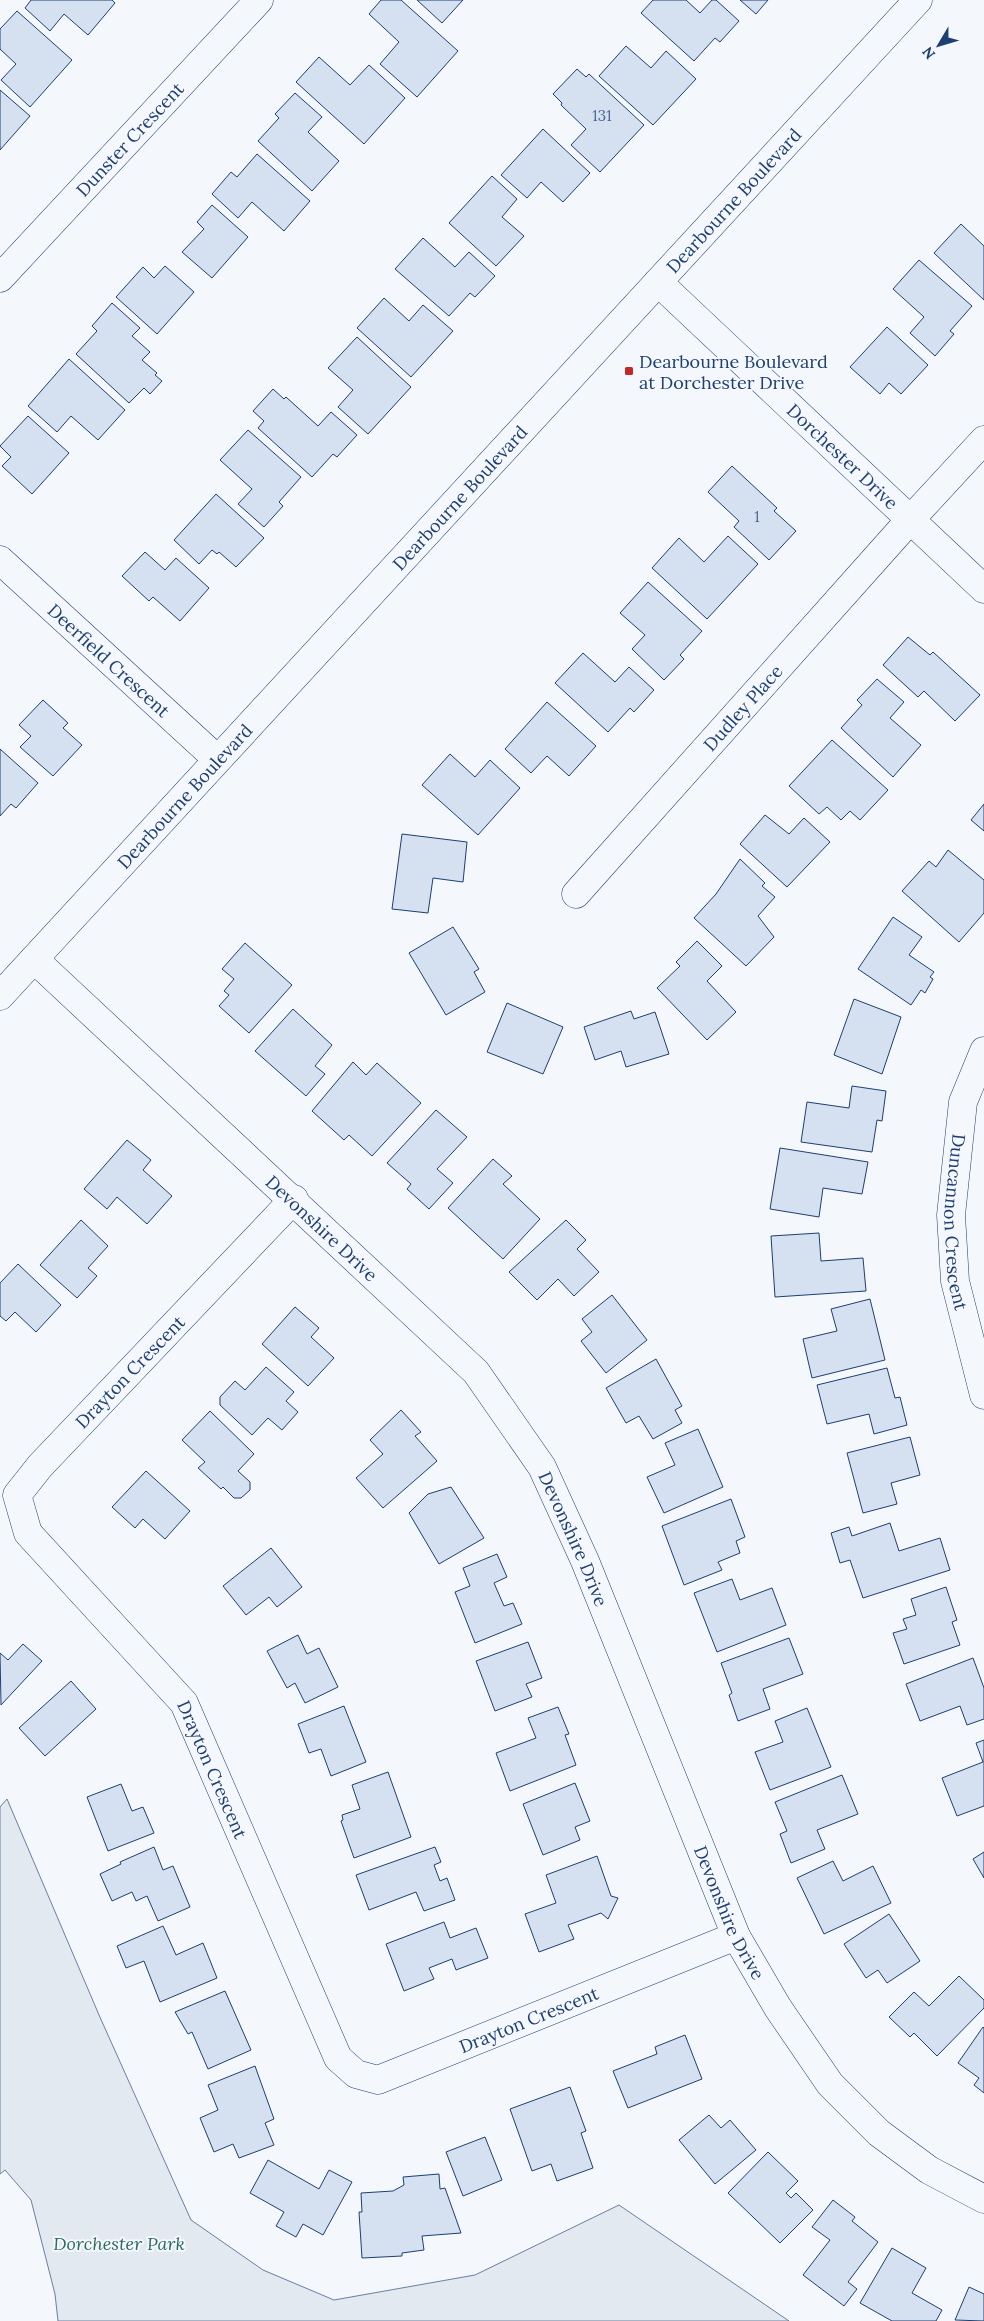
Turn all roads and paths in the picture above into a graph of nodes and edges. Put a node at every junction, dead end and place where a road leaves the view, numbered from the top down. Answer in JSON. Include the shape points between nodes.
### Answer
{"nodes":[{"id":1,"x":259,"y":0,"type":"edge"},
{"id":2,"x":918,"y":0,"type":"edge"},
{"id":3,"x":0,"y":278,"type":"edge"},
{"id":4,"x":658,"y":282,"type":"junction"},
{"id":5,"x":984,"y":440,"type":"edge"},
{"id":6,"x":909,"y":521,"type":"junction"},
{"id":7,"x":0,"y":560,"type":"edge"},
{"id":8,"x":984,"y":589,"type":"edge"},
{"id":9,"x":217,"y":759,"type":"junction"},
{"id":10,"x":576,"y":894,"type":"dead end"},
{"id":11,"x":34,"y":959,"type":"junction"},
{"id":12,"x":0,"y":996,"type":"edge"},
{"id":13,"x":984,"y":1051,"type":"edge"},
{"id":14,"x":294,"y":1199,"type":"junction"},
{"id":15,"x":984,"y":1395,"type":"edge"},
{"id":16,"x":736,"y":1936,"type":"junction"},
{"id":17,"x":984,"y":2199,"type":"edge"}],
"edges":[{"from":1,"to":3,"type":"street","name":"Dunster Crescent"},
{"from":2,"to":4,"type":"street","name":"Dearbourne Boulevard"},
{"from":4,"to":6,"type":"street","name":"Dorchester Drive"},
{"from":4,"to":9,"type":"street","name":"Dearbourne Boulevard"},
{"from":5,"to":6,"type":"street","name":"Dudley Place"},
{"from":6,"to":8,"type":"street","name":"Dorchester Drive"},
{"from":6,"to":10,"type":"street","name":"Dudley Place"},
{"from":7,"to":9,"type":"street","name":"Deerfield Crescent"},
{"from":9,"to":11,"type":"street","name":"Dearbourne Boulevard"},
{"from":11,"to":12,"type":"street","name":"Dearbourne Boulevard"},
{"from":11,"to":14,"type":"street","name":"Devonshire Drive"},
{"from":13,"to":15,"type":"street","name":"Duncannon Crescent","via":[[963,1102],[951,1215],[955,1281]]},
{"from":14,"to":16,"type":"street","name":"Devonshire Drive","via":[[476,1372],[542,1467],[585,1561]]},
{"from":14,"to":16,"type":"street","name":"Drayton Crescent","via":[[40,1466],[17,1495],[28,1533],[184,1703],[338,2058],[356,2074],[378,2080]]},
{"from":16,"to":17,"type":"street","name":"Devonshire Drive","via":[[778,2008],[830,2084],[879,2133],[930,2170]]}]}
